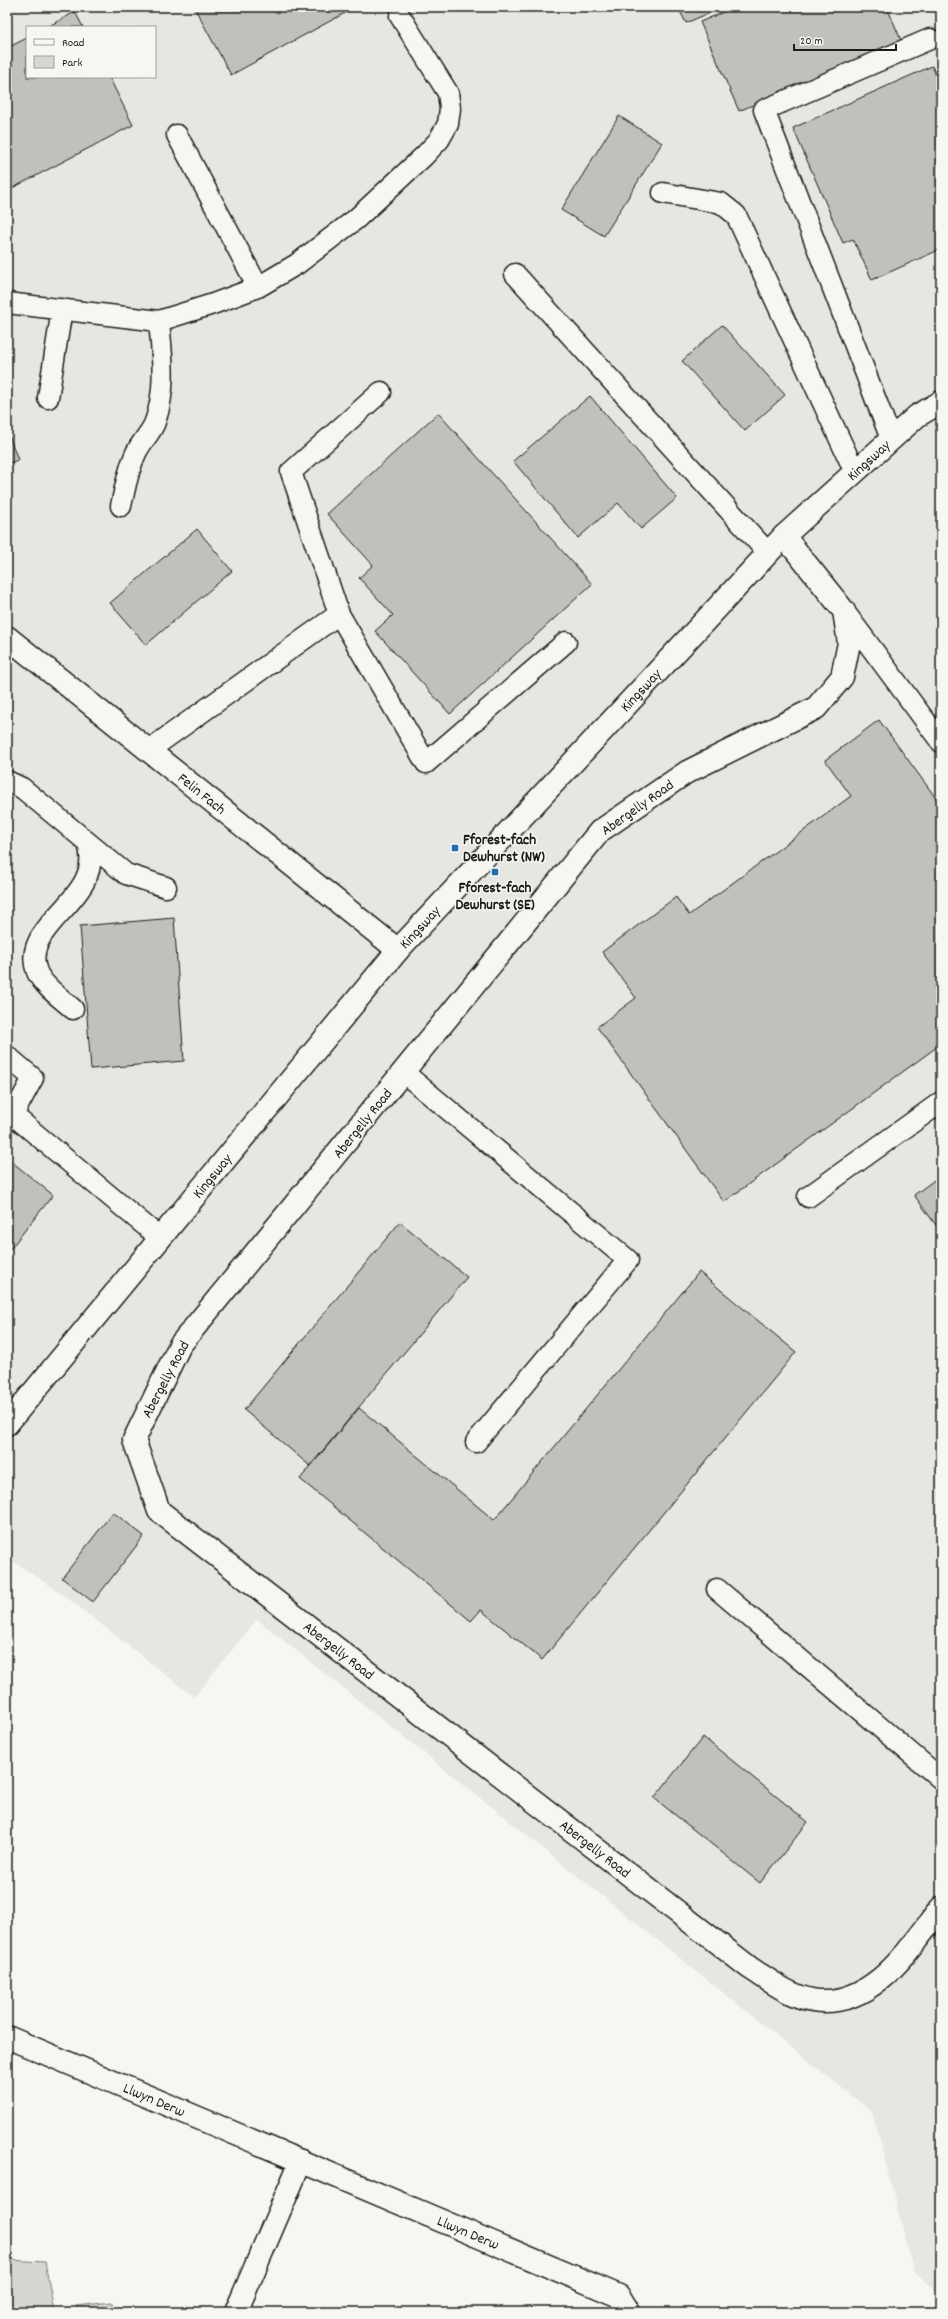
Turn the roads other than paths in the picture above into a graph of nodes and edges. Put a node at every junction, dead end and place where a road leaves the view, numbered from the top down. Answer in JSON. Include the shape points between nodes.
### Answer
{"nodes":[{"id":1,"x":400,"y":16,"type":"dead end"},
{"id":2,"x":930,"y":39,"type":"dead end"},
{"id":3,"x":177,"y":135,"type":"dead end"},
{"id":4,"x":663,"y":193,"type":"dead end"},
{"id":5,"x":515,"y":274,"type":"dead end"},
{"id":6,"x":258,"y":286,"type":"junction"},
{"id":7,"x":7,"y":303,"type":"edge"},
{"id":8,"x":62,"y":310,"type":"junction"},
{"id":9,"x":159,"y":321,"type":"junction"},
{"id":10,"x":381,"y":392,"type":"dead end"},
{"id":11,"x":48,"y":398,"type":"dead end"},
{"id":12,"x":941,"y":402,"type":"edge"},
{"id":13,"x":891,"y":439,"type":"junction"},
{"id":14,"x":854,"y":470,"type":"junction"},
{"id":15,"x":121,"y":506,"type":"dead end"},
{"id":16,"x":784,"y":536,"type":"junction"},
{"id":17,"x":768,"y":553,"type":"junction"},
{"id":18,"x":844,"y":611,"type":"junction"},
{"id":19,"x":339,"y":614,"type":"junction"},
{"id":20,"x":7,"y":637,"type":"edge"},
{"id":21,"x":566,"y":642,"type":"dead end"},
{"id":22,"x":941,"y":742,"type":"edge"},
{"id":23,"x":149,"y":750,"type":"junction"},
{"id":24,"x":7,"y":781,"type":"edge"},
{"id":25,"x":88,"y":844,"type":"junction"},
{"id":26,"x":166,"y":887,"type":"dead end"},
{"id":27,"x":398,"y":950,"type":"junction"},
{"id":28,"x":73,"y":1009,"type":"dead end"},
{"id":29,"x":7,"y":1056,"type":"edge"},
{"id":30,"x":404,"y":1072,"type":"junction"},
{"id":31,"x":941,"y":1102,"type":"edge"},
{"id":32,"x":808,"y":1197,"type":"dead end"},
{"id":33,"x":160,"y":1238,"type":"junction"},
{"id":34,"x":7,"y":1424,"type":"edge"},
{"id":35,"x":476,"y":1442,"type":"dead end"},
{"id":36,"x":717,"y":1589,"type":"dead end"},
{"id":37,"x":941,"y":1779,"type":"edge"},
{"id":38,"x":941,"y":1908,"type":"edge"},
{"id":39,"x":7,"y":2037,"type":"edge"},
{"id":40,"x":301,"y":2161,"type":"junction"},
{"id":41,"x":236,"y":2312,"type":"edge"},
{"id":42,"x":629,"y":2312,"type":"edge"}],
"edges":[{"from":1,"to":6,"type":"lane","via":[[448,93],[448,124],[439,140],[424,156],[356,218],[297,264]]},
{"from":2,"to":13,"type":"lane","via":[[764,110]]},
{"from":3,"to":6,"type":"lane"},
{"from":4,"to":14,"type":"lane","via":[[721,203],[736,215]]},
{"from":5,"to":17,"type":"lane"},
{"from":6,"to":9,"type":"lane"},
{"from":7,"to":8,"type":"lane"},
{"from":8,"to":9,"type":"lane"},
{"from":8,"to":11,"type":"lane"},
{"from":9,"to":15,"type":"lane","via":[[163,384],[160,403],[155,423],[136,452]]},
{"from":10,"to":19,"type":"lane","via":[[291,472]]},
{"from":12,"to":13,"type":"street","name":"Kingsway","via":[[917,416]]},
{"from":13,"to":14,"type":"street","name":"Kingsway"},
{"from":14,"to":16,"type":"street","name":"Kingsway"},
{"from":16,"to":17,"type":"street","name":"Kingsway"},
{"from":16,"to":18,"type":"street","name":"Abergelly Road"},
{"from":17,"to":27,"type":"street","name":"Kingsway"},
{"from":18,"to":22,"type":"lane"},
{"from":18,"to":30,"type":"street","name":"Abergelly Road","via":[[849,643],[842,677],[816,708],[688,772],[600,831]]},
{"from":19,"to":21,"type":"lane","via":[[426,763]]},
{"from":19,"to":23,"type":"lane"},
{"from":20,"to":23,"type":"street","name":"Felin Fach"},
{"from":23,"to":27,"type":"street","name":"Felin Fach"},
{"from":24,"to":25,"type":"lane","via":[[22,788]]},
{"from":25,"to":26,"type":"lane","via":[[126,874]]},
{"from":25,"to":28,"type":"lane","via":[[92,862],[89,876],[41,937],[36,948],[37,972],[44,984]]},
{"from":27,"to":33,"type":"street","name":"Kingsway"},
{"from":29,"to":33,"type":"lane","via":[[33,1078],[13,1115]]},
{"from":30,"to":35,"type":"lane","via":[[628,1260]]},
{"from":30,"to":38,"type":"street","name":"Abergelly Road","via":[[180,1345],[134,1440],[159,1511],[744,1963],[784,1989],[811,2000],[832,2002],[855,1996],[899,1963]]},
{"from":31,"to":32,"type":"lane"},
{"from":33,"to":34,"type":"street","name":"Kingsway"},
{"from":36,"to":37,"type":"lane"},
{"from":39,"to":40,"type":"street","name":"Llwyn Derw"},
{"from":40,"to":41,"type":"street"},
{"from":40,"to":42,"type":"street","name":"Llwyn Derw","via":[[619,2296]]}]}
